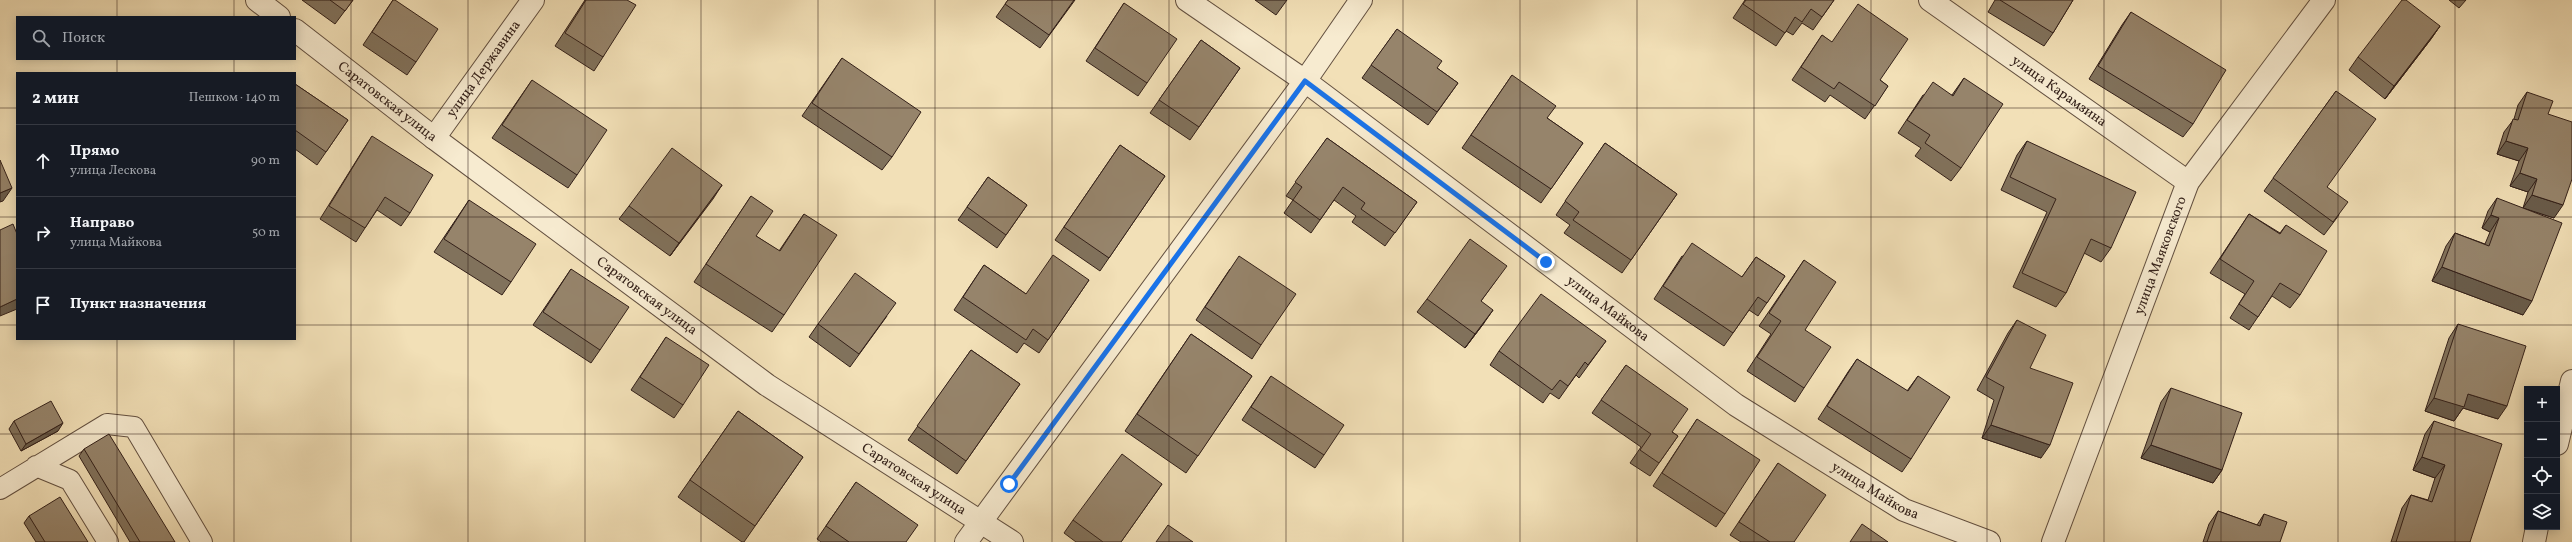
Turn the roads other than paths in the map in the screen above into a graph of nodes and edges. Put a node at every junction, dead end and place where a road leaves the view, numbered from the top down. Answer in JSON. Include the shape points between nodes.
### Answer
{"nodes":[{"id":1,"x":257,"y":0,"type":"edge"},
{"id":2,"x":534,"y":0,"type":"edge"},
{"id":3,"x":1188,"y":0,"type":"edge"},
{"id":4,"x":1361,"y":0,"type":"edge"},
{"id":5,"x":1930,"y":0,"type":"edge"},
{"id":6,"x":2324,"y":0,"type":"edge"},
{"id":7,"x":278,"y":16,"type":"edge"},
{"id":8,"x":296,"y":31,"type":"edge"},
{"id":9,"x":1305,"y":81,"type":"junction"},
{"id":10,"x":434,"y":138,"type":"junction"},
{"id":11,"x":2188,"y":182,"type":"junction"},
{"id":12,"x":2572,"y":381,"type":"edge"},
{"id":13,"x":2560,"y":431,"type":"edge"},
{"id":14,"x":36,"y":466,"type":"junction"},
{"id":15,"x":0,"y":489,"type":"edge"},
{"id":16,"x":981,"y":522,"type":"junction"},
{"id":17,"x":2536,"y":530,"type":"edge"},
{"id":18,"x":108,"y":542,"type":"edge"},
{"id":19,"x":202,"y":542,"type":"edge"},
{"id":20,"x":966,"y":542,"type":"edge"},
{"id":21,"x":1012,"y":542,"type":"edge"},
{"id":22,"x":1989,"y":542,"type":"edge"},
{"id":23,"x":2053,"y":542,"type":"edge"},
{"id":24,"x":2534,"y":542,"type":"edge"}],
"edges":[{"from":1,"to":7,"type":"street"},
{"from":2,"to":10,"type":"street","name":"улица Державина"},
{"from":3,"to":9,"type":"street","name":"улица Майкова"},
{"from":4,"to":9,"type":"street"},
{"from":5,"to":11,"type":"street","name":"улица Карамзина"},
{"from":6,"to":11,"type":"street","name":"улица Маяковского"},
{"from":8,"to":10,"type":"street","name":"Саратовская улица"},
{"from":9,"to":16,"type":"street"},
{"from":9,"to":22,"type":"street","name":"улица Майкова","via":[[1736,405],[1904,510]]},
{"from":10,"to":16,"type":"street","name":"Саратовская улица","via":[[767,385]]},
{"from":11,"to":23,"type":"street","name":"улица Маяковского"},
{"from":12,"to":13,"type":"street"},
{"from":14,"to":15,"type":"lane"},
{"from":14,"to":18,"type":"lane","via":[[70,480]]},
{"from":14,"to":19,"type":"lane","via":[[107,424],[134,427]]},
{"from":16,"to":20,"type":"street"},
{"from":16,"to":21,"type":"street","name":"Саратовская улица"},
{"from":17,"to":24,"type":"street"}]}
